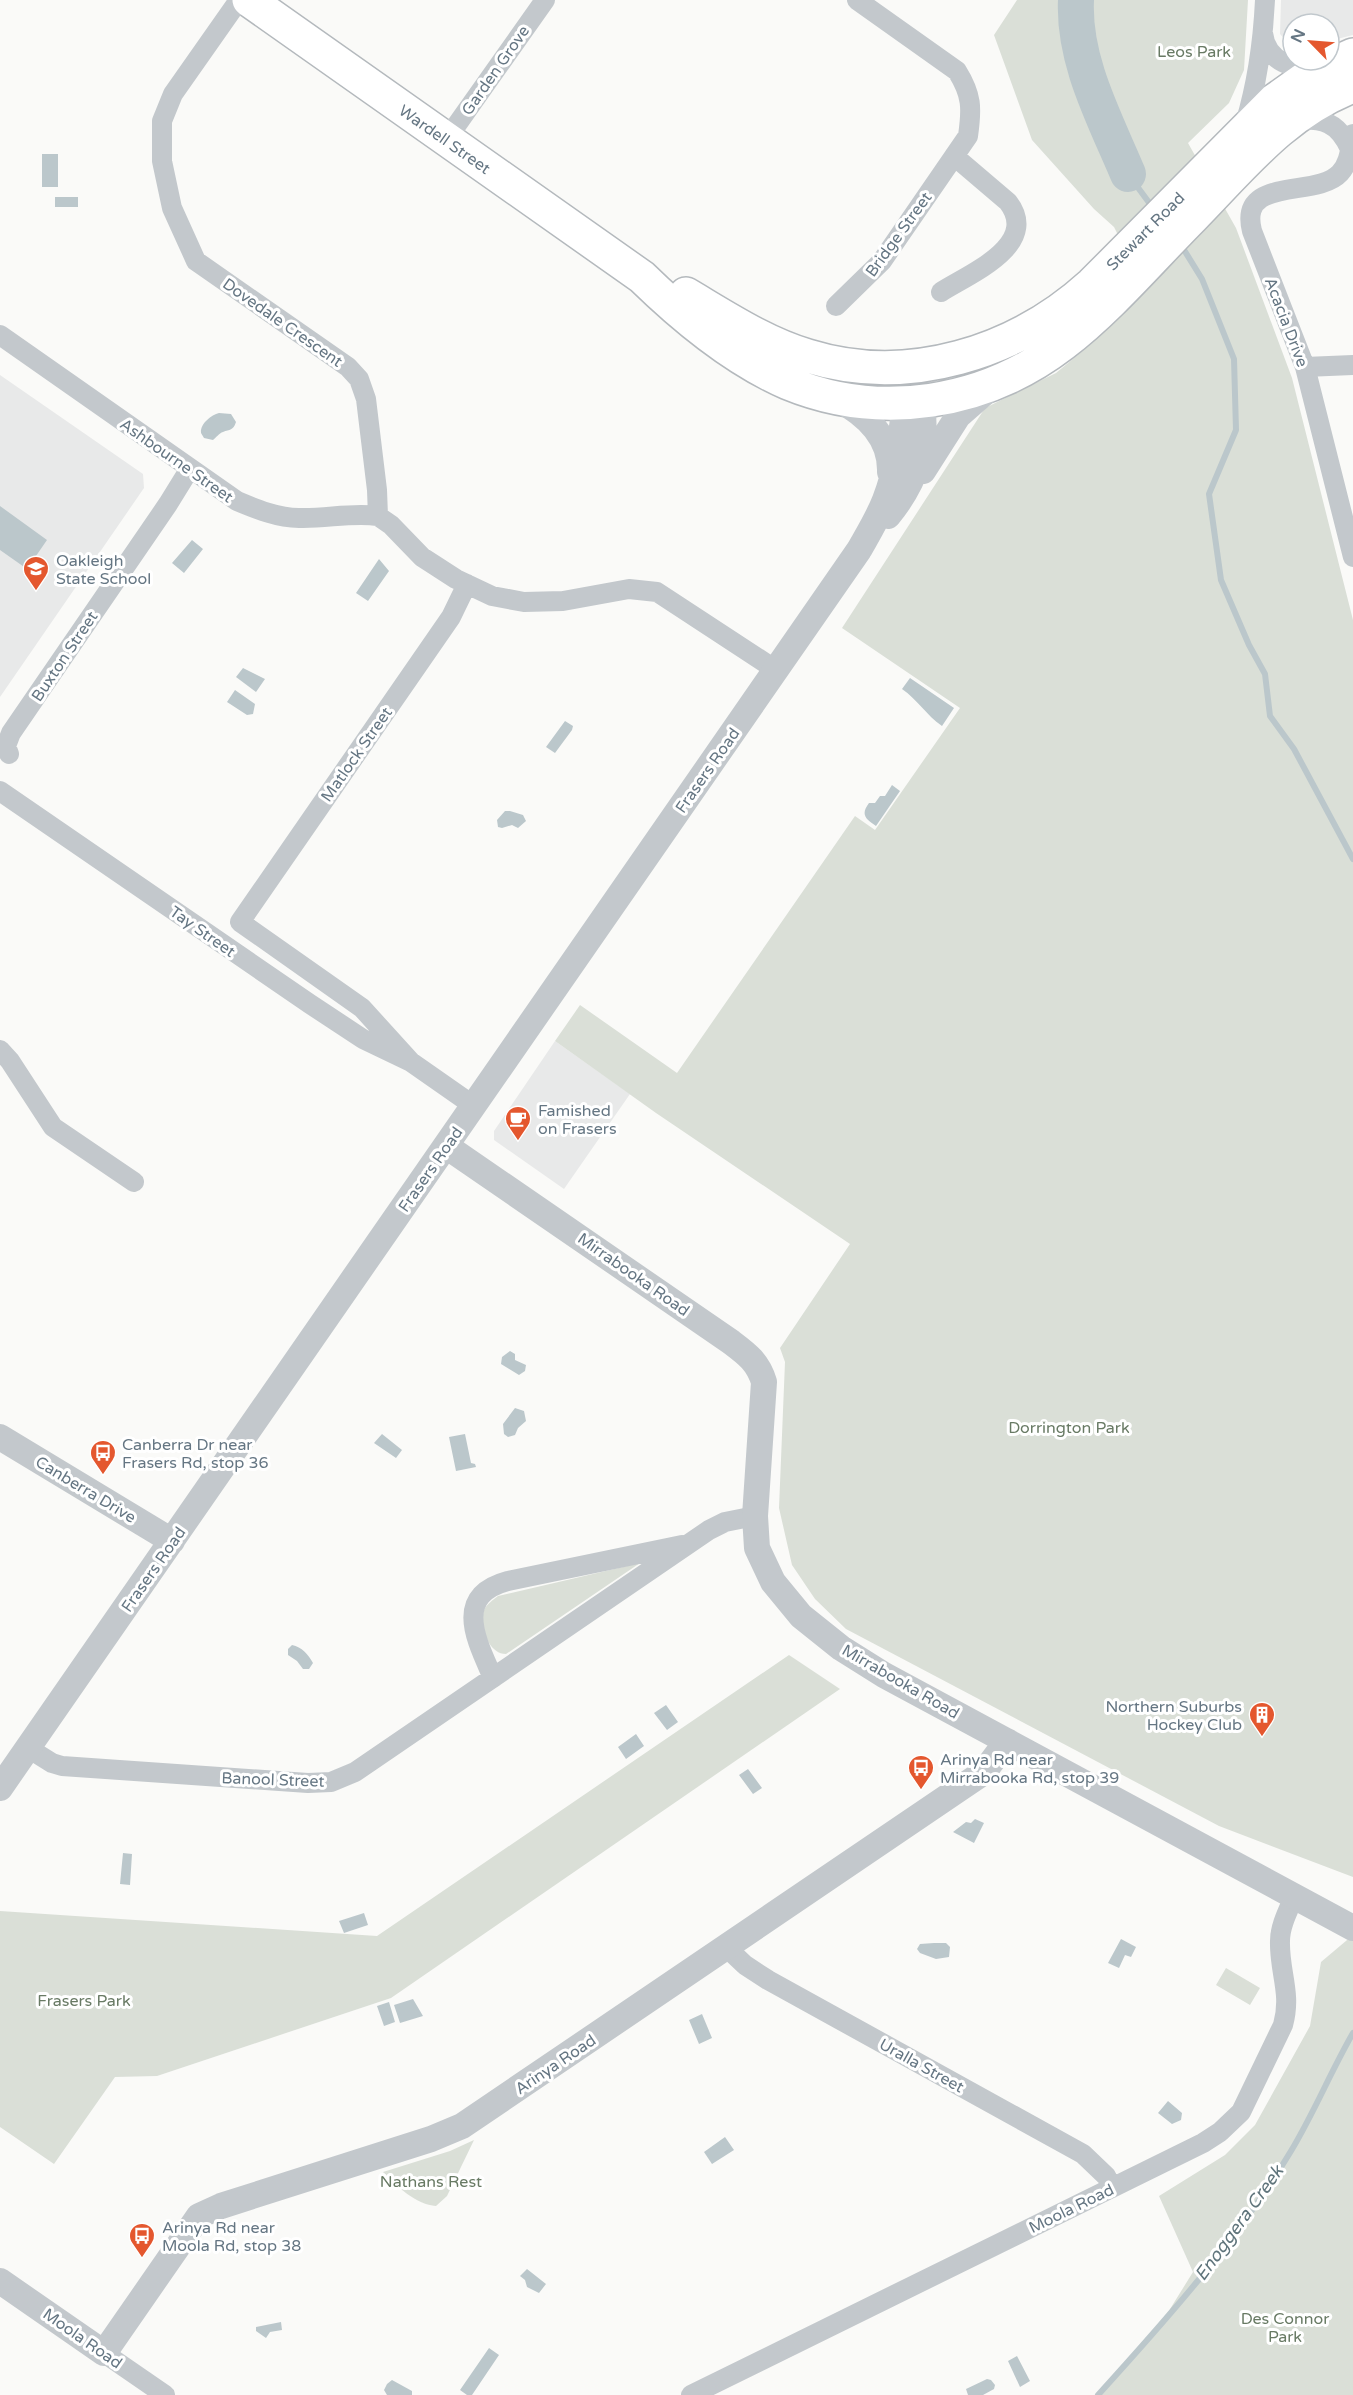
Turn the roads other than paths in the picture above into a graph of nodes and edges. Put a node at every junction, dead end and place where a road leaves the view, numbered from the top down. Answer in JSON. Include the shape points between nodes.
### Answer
{"nodes":[{"id":1,"x":239,"y":0,"type":"edge"},
{"id":2,"x":249,"y":0,"type":"edge"},
{"id":3,"x":545,"y":0,"type":"edge"},
{"id":4,"x":857,"y":0,"type":"edge"},
{"id":5,"x":1265,"y":0,"type":"edge"},
{"id":6,"x":1263,"y":33,"type":"junction"},
{"id":7,"x":1281,"y":61,"type":"edge"},
{"id":8,"x":1320,"y":72,"type":"edge"},
{"id":9,"x":1353,"y":86,"type":"edge"},
{"id":10,"x":1290,"y":120,"type":"junction"},
{"id":11,"x":1244,"y":130,"type":"junction"},
{"id":12,"x":446,"y":140,"type":"junction"},
{"id":13,"x":1352,"y":142,"type":"edge"},
{"id":14,"x":954,"y":156,"type":"junction"},
{"id":15,"x":1217,"y":175,"type":"junction"},
{"id":16,"x":642,"y":276,"type":"junction"},
{"id":17,"x":1111,"y":282,"type":"junction"},
{"id":18,"x":940,"y":292,"type":"dead end"},
{"id":19,"x":836,"y":306,"type":"dead end"},
{"id":20,"x":0,"y":335,"type":"edge"},
{"id":21,"x":1353,"y":365,"type":"edge"},
{"id":22,"x":913,"y":366,"type":"junction"},
{"id":23,"x":1305,"y":368,"type":"junction"},
{"id":24,"x":1003,"y":380,"type":"junction"},
{"id":25,"x":831,"y":396,"type":"junction"},
{"id":26,"x":914,"y":403,"type":"junction"},
{"id":27,"x":189,"y":470,"type":"junction"},
{"id":28,"x":907,"y":491,"type":"junction"},
{"id":29,"x":882,"y":507,"type":"junction"},
{"id":30,"x":378,"y":516,"type":"junction"},
{"id":31,"x":859,"y":550,"type":"junction"},
{"id":32,"x":1353,"y":557,"type":"edge"},
{"id":33,"x":467,"y":584,"type":"junction"},
{"id":34,"x":776,"y":670,"type":"junction"},
{"id":35,"x":9,"y":754,"type":"dead end"},
{"id":36,"x":0,"y":791,"type":"edge"},
{"id":37,"x":240,"y":922,"type":"joint"},
{"id":38,"x":0,"y":1050,"type":"edge"},
{"id":39,"x":411,"y":1062,"type":"junction"},
{"id":40,"x":474,"y":1106,"type":"junction"},
{"id":41,"x":446,"y":1146,"type":"junction"},
{"id":42,"x":134,"y":1182,"type":"dead end"},
{"id":43,"x":0,"y":1437,"type":"edge"},
{"id":44,"x":755,"y":1516,"type":"junction"},
{"id":45,"x":172,"y":1541,"type":"junction"},
{"id":46,"x":691,"y":1543,"type":"junction"},
{"id":47,"x":493,"y":1678,"type":"junction"},
{"id":48,"x":1007,"y":1741,"type":"junction"},
{"id":49,"x":28,"y":1748,"type":"junction"},
{"id":50,"x":0,"y":1788,"type":"edge"},
{"id":51,"x":1294,"y":1897,"type":"junction"},
{"id":52,"x":1353,"y":1928,"type":"edge"},
{"id":53,"x":726,"y":1947,"type":"junction"},
{"id":54,"x":1112,"y":2188,"type":"junction"},
{"id":55,"x":0,"y":2280,"type":"edge"},
{"id":56,"x":104,"y":2353,"type":"junction"},
{"id":57,"x":165,"y":2395,"type":"edge"},
{"id":58,"x":691,"y":2395,"type":"edge"}],
"edges":[{"from":1,"to":30,"type":"street","name":"Dovedale Crescent","via":[[173,94],[162,121],[162,161],[172,208],[195,261],[359,378],[366,399]]},
{"from":2,"to":12,"type":"highway","name":"Wardell Street"},
{"from":3,"to":12,"type":"street","name":"Garden Grove"},
{"from":4,"to":14,"type":"street","name":"Bridge Street","via":[[941,58],[957,71],[967,87],[972,111],[968,136]]},
{"from":5,"to":6,"type":"street"},
{"from":6,"to":7,"type":"street","via":[[1270,52]]},
{"from":6,"to":11,"type":"street"},
{"from":8,"to":11,"type":"highway","name":"Stewart Road","via":[[1288,90]]},
{"from":9,"to":10,"type":"highway","name":"Stewart Road"},
{"from":10,"to":13,"type":"street","name":"Acacia Drive","via":[[1317,120],[1333,125]]},
{"from":10,"to":15,"type":"highway","name":"Stewart Road"},
{"from":11,"to":15,"type":"highway","name":"Stewart Road"},
{"from":12,"to":16,"type":"highway","name":"Wardell Street"},
{"from":13,"to":23,"type":"street","name":"Acacia Drive","via":[[1344,167],[1330,181],[1270,193],[1258,201],[1252,212],[1252,231]]},
{"from":14,"to":18,"type":"street","via":[[1004,197],[1013,210],[1016,225],[1011,243],[1003,253]]},
{"from":14,"to":19,"type":"street","name":"Bridge Street","via":[[882,261]]},
{"from":15,"to":17,"type":"highway","name":"Stewart Road"},
{"from":16,"to":22,"type":"highway","name":"Wardell Street","via":[[683,292],[779,346],[810,357],[864,366]]},
{"from":16,"to":25,"type":"highway","name":"Wardell Street","via":[[673,308],[741,357],[789,383]]},
{"from":17,"to":22,"type":"highway","name":"Stewart Road","via":[[1029,331],[969,356]]},
{"from":17,"to":24,"type":"highway","name":"Stewart Road","via":[[1062,345]]},
{"from":20,"to":27,"type":"street","name":"Ashbourne Street"},
{"from":21,"to":23,"type":"street"},
{"from":22,"to":26,"type":"highway"},
{"from":23,"to":32,"type":"street","name":"Acacia Drive"},
{"from":24,"to":26,"type":"highway","name":"Stewart Road"},
{"from":24,"to":28,"type":"street","via":[[958,416]]},
{"from":25,"to":26,"type":"highway","name":"Wardell Street","via":[[866,402]]},
{"from":25,"to":29,"type":"street","name":"Frasers Road","via":[[867,420],[886,446],[890,474]]},
{"from":26,"to":28,"type":"street","name":"Frasers Road","via":[[924,422],[921,452]]},
{"from":26,"to":29,"type":"street","name":"Frasers Road"},
{"from":27,"to":30,"type":"street","name":"Ashbourne Street","via":[[237,501],[265,512],[297,519]]},
{"from":27,"to":35,"type":"street","name":"Buxton Street","via":[[11,733],[6,746]]},
{"from":28,"to":31,"type":"street","name":"Frasers Road"},
{"from":29,"to":31,"type":"street","name":"Frasers Road"},
{"from":30,"to":33,"type":"street","via":[[422,557]]},
{"from":31,"to":34,"type":"street","name":"Frasers Road"},
{"from":33,"to":34,"type":"street","via":[[492,596],[524,602],[563,601],[629,589],[657,592]]},
{"from":33,"to":37,"type":"street","name":"Matlock Street","via":[[451,617]]},
{"from":34,"to":40,"type":"street","name":"Frasers Road"},
{"from":36,"to":39,"type":"street","name":"Tay Street","via":[[352,1032]]},
{"from":37,"to":39,"type":"street","name":"Tay Street","via":[[362,1008]]},
{"from":38,"to":42,"type":"street","via":[[53,1126]]},
{"from":39,"to":40,"type":"street","name":"Tay Street"},
{"from":40,"to":41,"type":"street","name":"Frasers Road"},
{"from":41,"to":44,"type":"street","name":"Mirrabooka Road","via":[[722,1335],[760,1368],[764,1382]]},
{"from":41,"to":45,"type":"street","name":"Frasers Road"},
{"from":43,"to":45,"type":"street","name":"Canberra Drive"},
{"from":44,"to":46,"type":"street","name":"Banool Street","via":[[725,1522]]},
{"from":44,"to":48,"type":"street","name":"Mirrabooka Road","via":[[757,1548],[773,1582],[801,1616],[884,1675]]},
{"from":45,"to":49,"type":"street","name":"Frasers Road"},
{"from":46,"to":47,"type":"street","name":"Banool Street"},
{"from":46,"to":47,"type":"street","name":"Banool Street","via":[[490,1587],[479,1598],[472,1624]]},
{"from":47,"to":49,"type":"street","name":"Banool Street","via":[[354,1772],[331,1782],[62,1766]]},
{"from":48,"to":51,"type":"street","name":"Mirrabooka Road"},
{"from":48,"to":53,"type":"street","name":"Arinya Road","via":[[984,1772]]},
{"from":49,"to":50,"type":"street","name":"Frasers Road"},
{"from":51,"to":52,"type":"street","name":"Mirrabooka Road"},
{"from":51,"to":54,"type":"street","name":"Moola Road","via":[[1280,1942],[1287,2012],[1241,2112],[1203,2143]]},
{"from":53,"to":54,"type":"street","name":"Uralla Street","via":[[768,1980],[1083,2154],[1106,2176]]},
{"from":53,"to":56,"type":"street","name":"Arinya Road","via":[[458,2129],[199,2216]]},
{"from":54,"to":58,"type":"street","name":"Moola Road"},
{"from":55,"to":56,"type":"street","name":"Moola Road"},
{"from":56,"to":57,"type":"street","name":"Moola Road"}]}
